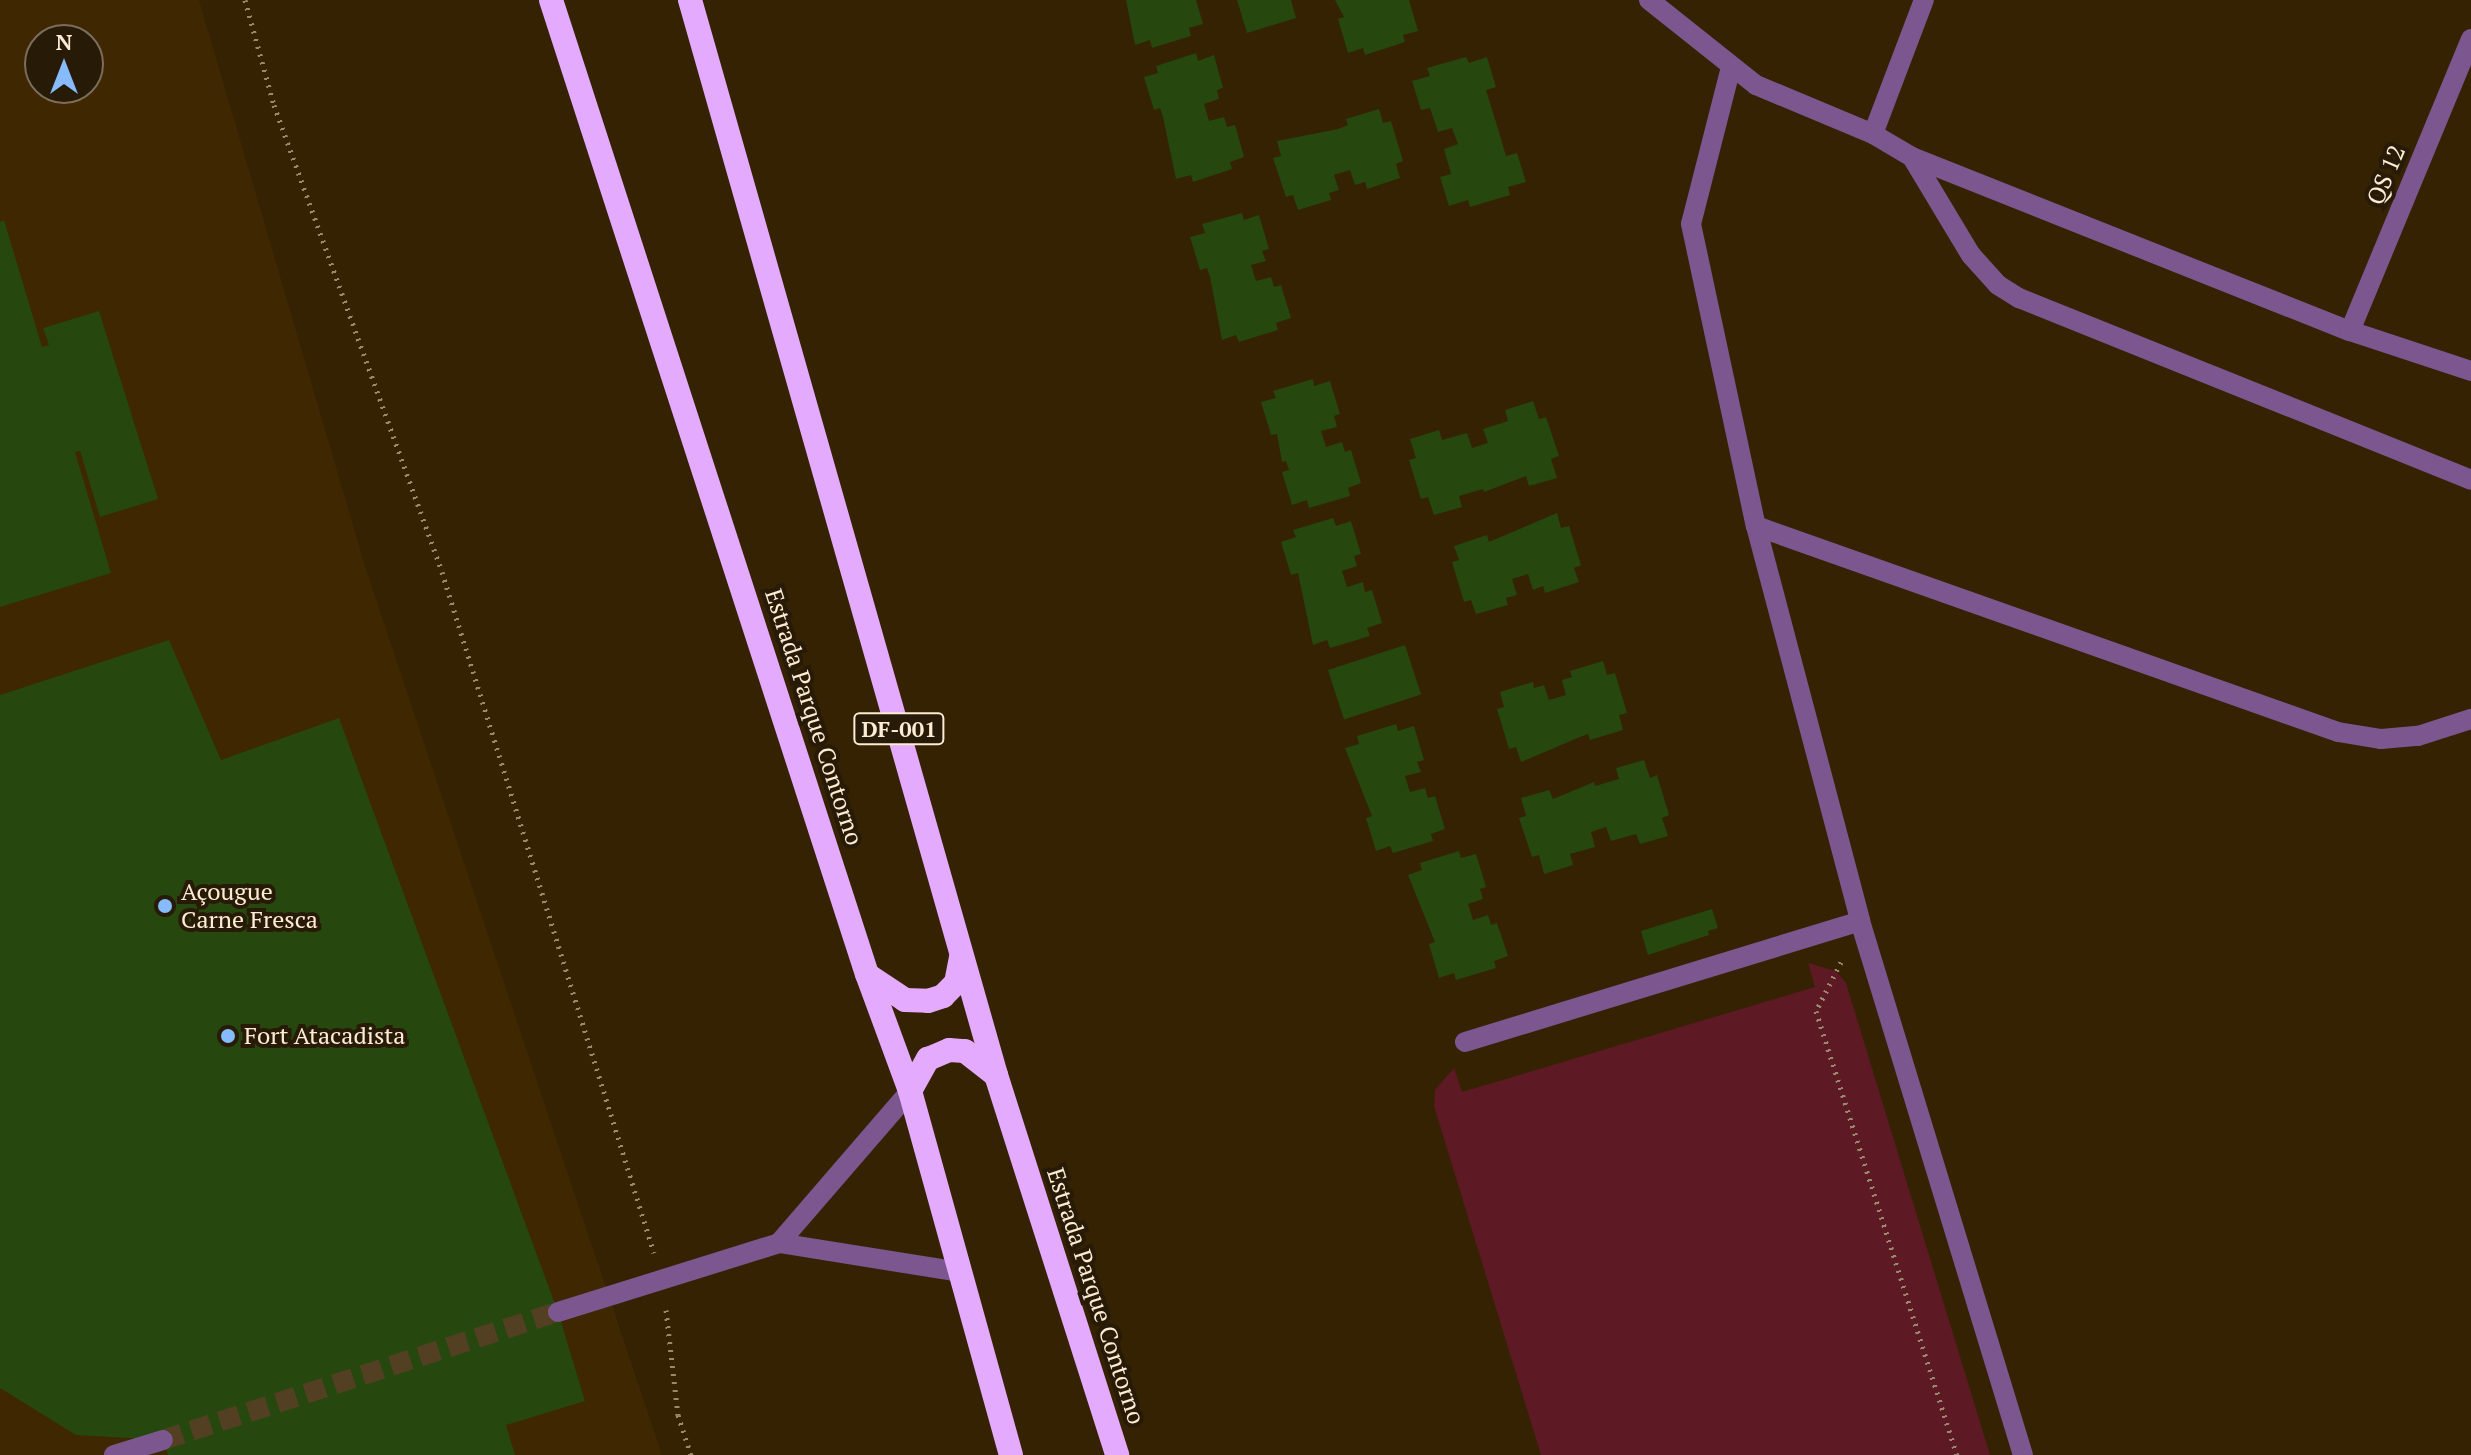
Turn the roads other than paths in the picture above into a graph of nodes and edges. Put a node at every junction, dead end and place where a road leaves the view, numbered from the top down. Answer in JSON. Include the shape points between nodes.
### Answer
{"nodes":[{"id":1,"x":551,"y":0,"type":"edge"},
{"id":2,"x":690,"y":0,"type":"edge"},
{"id":3,"x":1649,"y":0,"type":"edge"},
{"id":4,"x":1924,"y":0,"type":"edge"},
{"id":5,"x":2471,"y":39,"type":"edge"},
{"id":6,"x":1731,"y":67,"type":"junction"},
{"id":7,"x":1873,"y":134,"type":"junction"},
{"id":8,"x":1912,"y":157,"type":"junction"},
{"id":9,"x":2350,"y":331,"type":"junction"},
{"id":10,"x":2471,"y":371,"type":"edge"},
{"id":11,"x":2471,"y":480,"type":"edge"},
{"id":12,"x":1756,"y":526,"type":"junction"},
{"id":13,"x":2471,"y":719,"type":"edge"},
{"id":14,"x":1860,"y":921,"type":"junction"},
{"id":15,"x":961,"y":954,"type":"junction"},
{"id":16,"x":867,"y":974,"type":"junction"},
{"id":17,"x":1465,"y":1042,"type":"dead end"},
{"id":18,"x":996,"y":1075,"type":"junction"},
{"id":19,"x":910,"y":1091,"type":"junction"},
{"id":20,"x":779,"y":1243,"type":"junction"},
{"id":21,"x":960,"y":1272,"type":"junction"},
{"id":22,"x":558,"y":1312,"type":"tunnel mouth"},
{"id":23,"x":163,"y":1440,"type":"tunnel mouth"},
{"id":24,"x":114,"y":1455,"type":"edge"},
{"id":25,"x":1011,"y":1455,"type":"edge"},
{"id":26,"x":1117,"y":1455,"type":"edge"},
{"id":27,"x":2023,"y":1455,"type":"edge"}],
"edges":[{"from":1,"to":16,"type":"highway","name":"Estrada Parque Contorno"},
{"from":2,"to":15,"type":"highway","name":"Estrada Parque Contorno","number":"DF-001"},
{"from":3,"to":6,"type":"street"},
{"from":4,"to":7,"type":"street"},
{"from":5,"to":9,"type":"street","name":"QS 12"},
{"from":6,"to":7,"type":"street","via":[[1756,85]]},
{"from":6,"to":12,"type":"street","via":[[1691,224]]},
{"from":7,"to":8,"type":"street"},
{"from":8,"to":9,"type":"street"},
{"from":8,"to":11,"type":"street","via":[[1971,255],[1998,285],[2019,298]]},
{"from":9,"to":10,"type":"street"},
{"from":12,"to":13,"type":"street","via":[[2338,732],[2381,739],[2418,736]]},
{"from":12,"to":14,"type":"street"},
{"from":14,"to":17,"type":"street"},
{"from":14,"to":27,"type":"street"},
{"from":15,"to":16,"type":"highway","via":[[956,983],[928,1001],[905,1000]]},
{"from":15,"to":18,"type":"highway","name":"Estrada Parque Contorno","number":"DF-001"},
{"from":16,"to":19,"type":"highway","name":"Estrada Parque Contorno"},
{"from":18,"to":19,"type":"highway","via":[[965,1051],[949,1050],[928,1059]]},
{"from":18,"to":26,"type":"highway","name":"Estrada Parque Contorno","number":"DF-001"},
{"from":19,"to":20,"type":"street"},
{"from":19,"to":21,"type":"highway","name":"Estrada Parque Contorno"},
{"from":20,"to":21,"type":"street"},
{"from":20,"to":22,"type":"street"},
{"from":21,"to":25,"type":"highway","name":"Estrada Parque Contorno"},
{"from":23,"to":24,"type":"street"}]}
